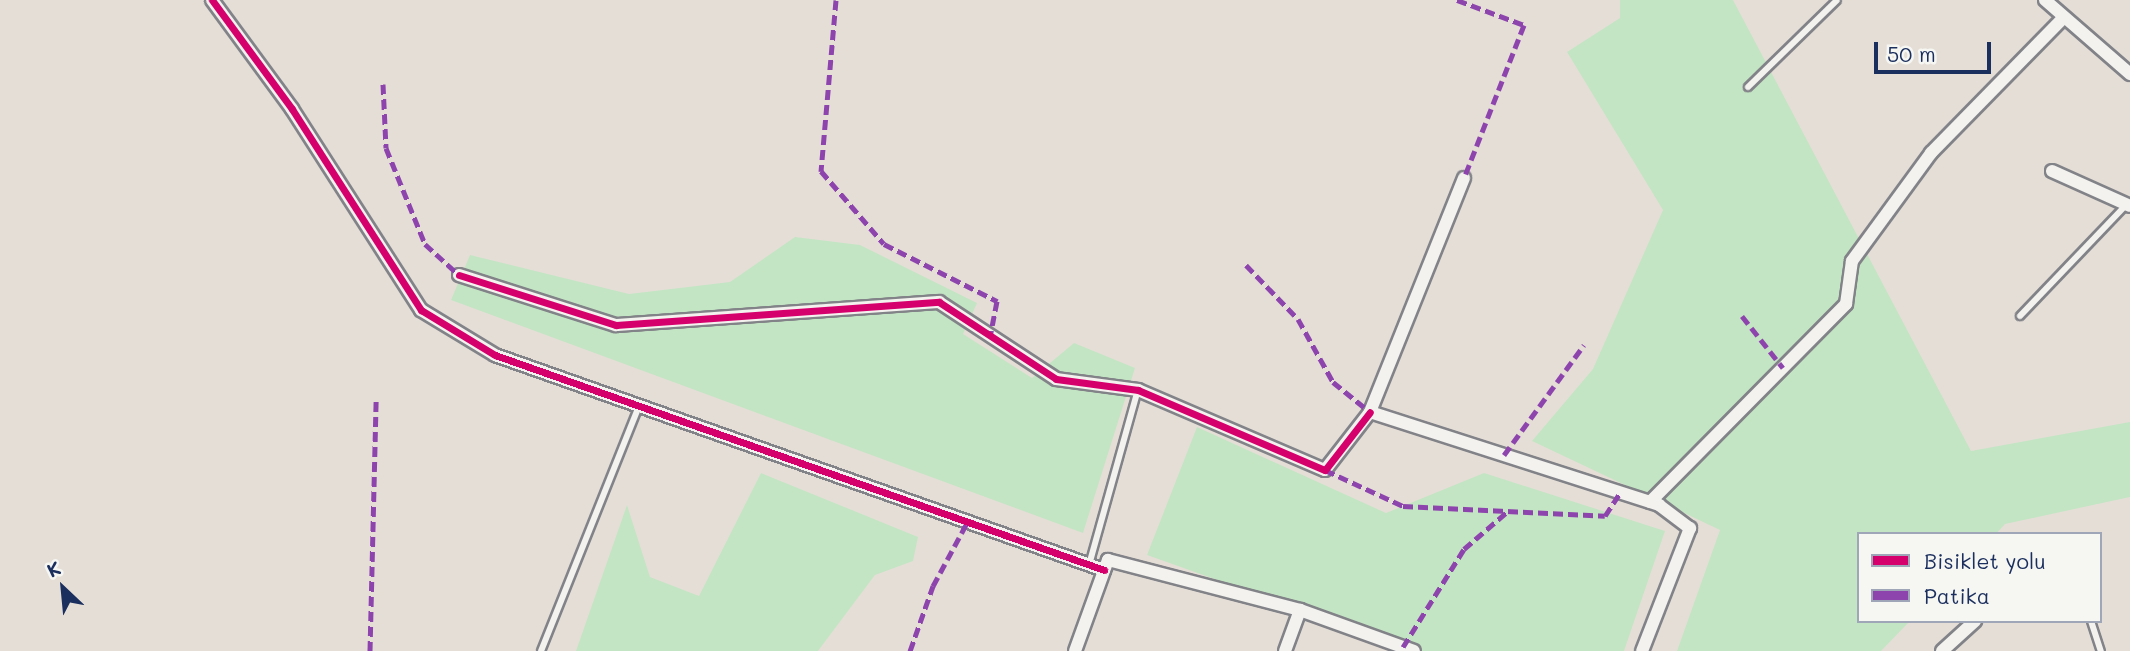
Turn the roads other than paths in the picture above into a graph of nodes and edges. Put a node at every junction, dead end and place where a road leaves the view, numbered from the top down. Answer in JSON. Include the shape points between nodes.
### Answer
{"nodes":[{"id":1,"x":212,"y":0,"type":"edge"},
{"id":2,"x":1836,"y":0,"type":"edge"},
{"id":3,"x":2045,"y":0,"type":"edge"},
{"id":4,"x":2064,"y":17,"type":"junction"},
{"id":5,"x":2130,"y":75,"type":"edge"},
{"id":6,"x":1748,"y":87,"type":"dead end"},
{"id":7,"x":2052,"y":171,"type":"dead end"},
{"id":8,"x":1464,"y":178,"type":"dead end"},
{"id":9,"x":2129,"y":204,"type":"edge"},
{"id":10,"x":459,"y":275,"type":"dead end"},
{"id":11,"x":2020,"y":316,"type":"dead end"},
{"id":12,"x":1138,"y":390,"type":"junction"},
{"id":13,"x":640,"y":403,"type":"junction"},
{"id":14,"x":1370,"y":412,"type":"junction"},
{"id":15,"x":1650,"y":502,"type":"junction"},
{"id":16,"x":1090,"y":565,"type":"junction"},
{"id":17,"x":1104,"y":570,"type":"junction"},
{"id":18,"x":1300,"y":610,"type":"junction"},
{"id":19,"x":1973,"y":623,"type":"edge"},
{"id":20,"x":2092,"y":623,"type":"edge"},
{"id":21,"x":541,"y":651,"type":"edge"},
{"id":22,"x":1075,"y":651,"type":"edge"},
{"id":23,"x":1285,"y":651,"type":"edge"},
{"id":24,"x":1414,"y":651,"type":"edge"},
{"id":25,"x":1642,"y":651,"type":"edge"},
{"id":26,"x":1942,"y":651,"type":"edge"},
{"id":27,"x":2101,"y":651,"type":"edge"}],
"edges":[{"from":1,"to":13,"type":"street","via":[[292,109],[421,310],[495,355]]},
{"from":2,"to":6,"type":"lane"},
{"from":3,"to":4,"type":"street"},
{"from":4,"to":5,"type":"street"},
{"from":4,"to":15,"type":"street","via":[[1931,153],[1852,261],[1846,304]]},
{"from":7,"to":9,"type":"street"},
{"from":8,"to":14,"type":"street"},
{"from":9,"to":11,"type":"lane"},
{"from":10,"to":12,"type":"street","via":[[615,325],[939,302],[1056,379]]},
{"from":12,"to":14,"type":"street","via":[[1325,470]]},
{"from":12,"to":16,"type":"lane"},
{"from":13,"to":16,"type":"street"},
{"from":13,"to":21,"type":"lane"},
{"from":14,"to":15,"type":"street"},
{"from":15,"to":25,"type":"street","via":[[1690,528]]},
{"from":16,"to":17,"type":"street"},
{"from":17,"to":18,"type":"street","via":[[1108,560]]},
{"from":17,"to":22,"type":"street"},
{"from":18,"to":23,"type":"street"},
{"from":18,"to":24,"type":"street"},
{"from":19,"to":26,"type":"street"},
{"from":20,"to":27,"type":"lane"}]}
